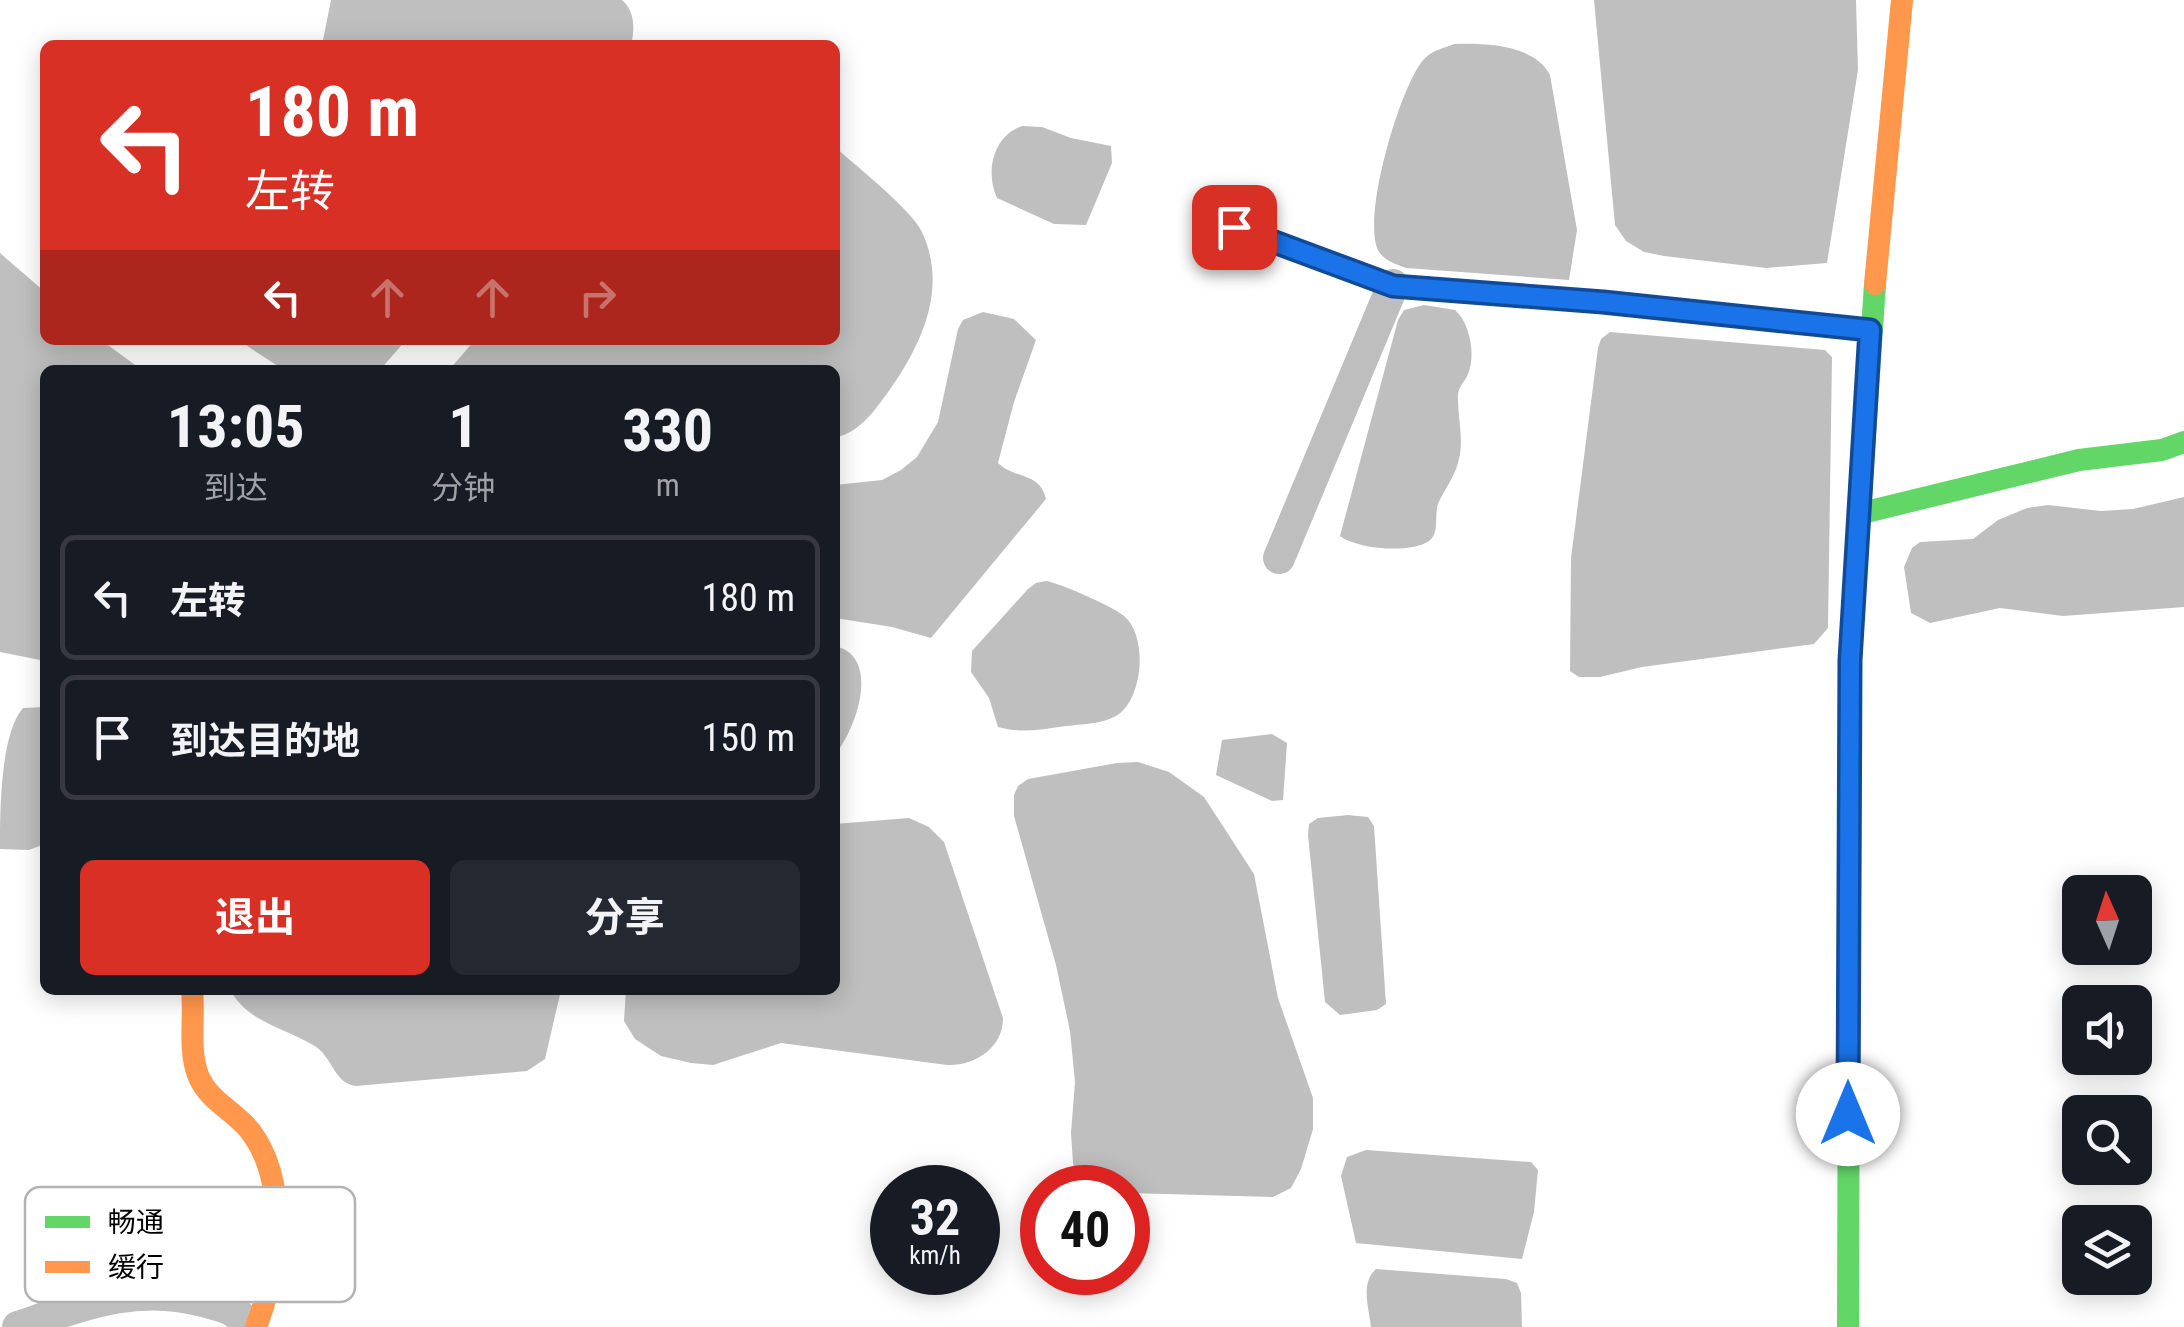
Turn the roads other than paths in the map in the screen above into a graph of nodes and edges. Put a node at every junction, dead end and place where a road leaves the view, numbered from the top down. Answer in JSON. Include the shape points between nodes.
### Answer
{"nodes":[{"id":1,"x":1902,"y":0,"type":"edge"},
{"id":2,"x":1234,"y":227,"type":"dead end"},
{"id":3,"x":1393,"y":286,"type":"junction"},
{"id":4,"x":1870,"y":330,"type":"junction"},
{"id":5,"x":2184,"y":442,"type":"edge"},
{"id":6,"x":1858,"y":514,"type":"junction"},
{"id":7,"x":1279,"y":558,"type":"dead end"},
{"id":8,"x":192,"y":995,"type":"edge"},
{"id":9,"x":273,"y":1187,"type":"edge"},
{"id":10,"x":92,"y":1302,"type":"edge"},
{"id":11,"x":208,"y":1302,"type":"edge"},
{"id":12,"x":266,"y":1302,"type":"edge"},
{"id":13,"x":18,"y":1327,"type":"edge"},
{"id":14,"x":252,"y":1327,"type":"edge"},
{"id":15,"x":1848,"y":1327,"type":"edge"}],
"edges":[{"from":1,"to":4,"type":"street"},
{"from":2,"to":3,"type":"street"},
{"from":3,"to":4,"type":"street"},
{"from":3,"to":7,"type":"street"},
{"from":4,"to":6,"type":"street"},
{"from":5,"to":6,"type":"street","via":[[2079,460]]},
{"from":6,"to":15,"type":"street","via":[[1850,660]]},
{"from":8,"to":9,"type":"street","via":[[198,1073],[210,1095],[256,1138]]},
{"from":10,"to":13,"type":"street"},
{"from":11,"to":14,"type":"street","via":[[228,1307]]},
{"from":12,"to":14,"type":"street"}]}
